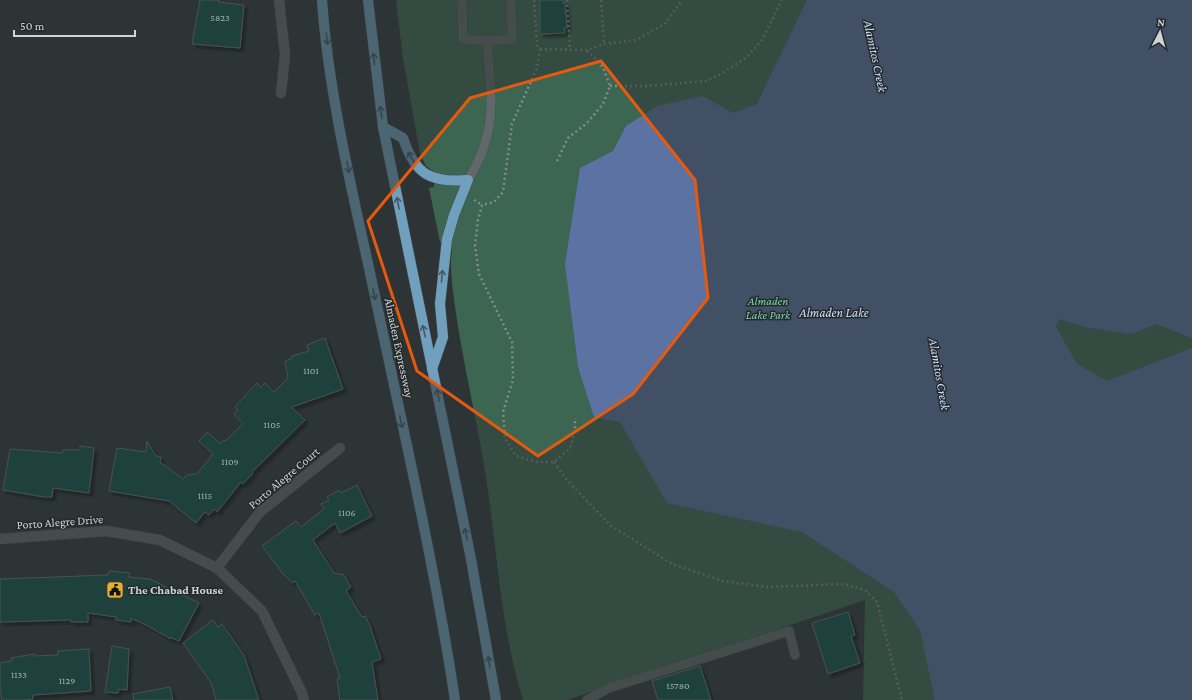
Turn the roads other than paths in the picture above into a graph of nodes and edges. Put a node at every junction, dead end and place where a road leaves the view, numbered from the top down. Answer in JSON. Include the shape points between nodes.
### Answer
{"nodes":[{"id":1,"x":279,"y":0,"type":"edge"},
{"id":2,"x":322,"y":0,"type":"edge"},
{"id":3,"x":368,"y":0,"type":"edge"},
{"id":4,"x":462,"y":0,"type":"edge"},
{"id":5,"x":511,"y":0,"type":"edge"},
{"id":6,"x":487,"y":40,"type":"junction"},
{"id":7,"x":281,"y":93,"type":"dead end"},
{"id":8,"x":383,"y":127,"type":"junction"},
{"id":9,"x":468,"y":180,"type":"junction"},
{"id":10,"x":432,"y":369,"type":"junction"},
{"id":11,"x":340,"y":448,"type":"dead end"},
{"id":12,"x":0,"y":539,"type":"edge"},
{"id":13,"x":217,"y":568,"type":"junction"},
{"id":14,"x":795,"y":655,"type":"dead end"},
{"id":15,"x":304,"y":700,"type":"edge"},
{"id":16,"x":455,"y":700,"type":"edge"},
{"id":17,"x":496,"y":700,"type":"edge"},
{"id":18,"x":587,"y":700,"type":"edge"}],
"edges":[{"from":1,"to":7,"type":"street","via":[[285,55]]},
{"from":2,"to":16,"type":"main road","name":"Almaden Expressway","one_way":true,"via":[[332,84],[430,560]]},
{"from":8,"to":3,"type":"main road","one_way":true},
{"from":4,"to":6,"type":"lane","via":[[463,39]]},
{"from":5,"to":6,"type":"lane","via":[[512,39]]},
{"from":6,"to":9,"type":"lane","via":[[491,118],[484,149]]},
{"from":9,"to":8,"type":"main road","one_way":true,"via":[[436,179],[424,174],[410,156],[403,138]]},
{"from":10,"to":8,"type":"main road","one_way":true},
{"from":10,"to":9,"type":"main road","one_way":true,"via":[[443,337],[440,304],[446,238]]},
{"from":17,"to":10,"type":"main road","one_way":true,"via":[[470,554]]},
{"from":11,"to":13,"type":"street","name":"Porto Alegre Court","via":[[260,512]]},
{"from":12,"to":13,"type":"street","name":"Porto Alegre Drive","via":[[106,531],[160,540]]},
{"from":13,"to":15,"type":"street","name":"Porto Alegre Drive","via":[[262,610]]},
{"from":14,"to":18,"type":"lane","via":[[789,631],[609,688]]}]}
